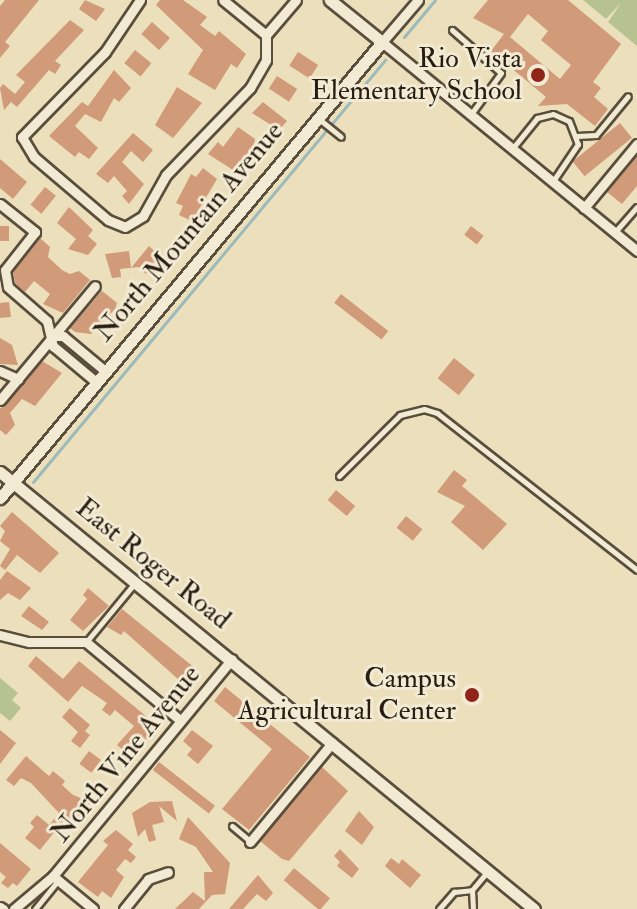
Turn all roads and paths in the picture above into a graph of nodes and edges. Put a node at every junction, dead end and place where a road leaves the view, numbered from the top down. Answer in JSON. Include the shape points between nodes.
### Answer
{"nodes":[{"id":1,"x":140,"y":0,"type":"edge"},
{"id":2,"x":223,"y":0,"type":"edge"},
{"id":3,"x":296,"y":0,"type":"edge"},
{"id":4,"x":330,"y":0,"type":"edge"},
{"id":5,"x":418,"y":0,"type":"edge"},
{"id":6,"x":452,"y":30,"type":"dead end"},
{"id":7,"x":266,"y":35,"type":"junction"},
{"id":8,"x":382,"y":42,"type":"junction"},
{"id":9,"x":628,"y":96,"type":"dead end"},
{"id":10,"x":471,"y":115,"type":"junction"},
{"id":11,"x":322,"y":121,"type":"junction"},
{"id":12,"x":577,"y":136,"type":"junction"},
{"id":13,"x":341,"y":137,"type":"dead end"},
{"id":14,"x":637,"y":144,"type":"edge"},
{"id":15,"x":512,"y":149,"type":"junction"},
{"id":16,"x":552,"y":182,"type":"junction"},
{"id":17,"x":0,"y":204,"type":"edge"},
{"id":18,"x":637,"y":207,"type":"edge"},
{"id":19,"x":584,"y":208,"type":"junction"},
{"id":20,"x":16,"y":216,"type":"junction"},
{"id":21,"x":0,"y":218,"type":"edge"},
{"id":22,"x":615,"y":233,"type":"junction"},
{"id":23,"x":637,"y":251,"type":"edge"},
{"id":24,"x":95,"y":286,"type":"dead end"},
{"id":25,"x":4,"y":288,"type":"edge"},
{"id":26,"x":53,"y":336,"type":"junction"},
{"id":27,"x":104,"y":370,"type":"junction"},
{"id":28,"x":0,"y":371,"type":"edge"},
{"id":29,"x":18,"y":379,"type":"junction"},
{"id":30,"x":95,"y":381,"type":"junction"},
{"id":31,"x":0,"y":400,"type":"edge"},
{"id":32,"x":0,"y":472,"type":"edge"},
{"id":33,"x":339,"y":476,"type":"dead end"},
{"id":34,"x":13,"y":483,"type":"junction"},
{"id":35,"x":0,"y":498,"type":"edge"},
{"id":36,"x":637,"y":570,"type":"edge"},
{"id":37,"x":136,"y":581,"type":"junction"},
{"id":38,"x":0,"y":635,"type":"edge"},
{"id":39,"x":86,"y":642,"type":"junction"},
{"id":40,"x":232,"y":659,"type":"junction"},
{"id":41,"x":180,"y":720,"type":"junction"},
{"id":42,"x":332,"y":743,"type":"junction"},
{"id":43,"x":232,"y":826,"type":"dead end"},
{"id":44,"x":250,"y":842,"type":"joint"},
{"id":45,"x":488,"y":871,"type":"junction"},
{"id":46,"x":168,"y":872,"type":"dead end"},
{"id":47,"x":56,"y":878,"type":"junction"},
{"id":48,"x":472,"y":890,"type":"junction"},
{"id":49,"x":14,"y":909,"type":"edge"},
{"id":50,"x":35,"y":909,"type":"edge"},
{"id":51,"x":93,"y":909,"type":"edge"},
{"id":52,"x":124,"y":909,"type":"edge"},
{"id":53,"x":439,"y":909,"type":"edge"},
{"id":54,"x":473,"y":909,"type":"edge"},
{"id":55,"x":534,"y":909,"type":"edge"}],
"edges":[{"from":1,"to":7,"type":"street","via":[[105,52],[22,137],[34,157],[108,220],[125,227],[143,216],[166,175],[199,135],[250,88],[266,60]]},
{"from":2,"to":7,"type":"street"},
{"from":3,"to":7,"type":"street"},
{"from":4,"to":8,"type":"street"},
{"from":5,"to":8,"type":"street","name":"North Mountain Avenue"},
{"from":6,"to":10,"type":"lane","via":[[501,73]]},
{"from":8,"to":10,"type":"street"},
{"from":8,"to":11,"type":"street","name":"North Mountain Avenue"},
{"from":9,"to":12,"type":"lane","via":[[596,135]]},
{"from":10,"to":15,"type":"street"},
{"from":11,"to":13,"type":"lane"},
{"from":11,"to":27,"type":"street","name":"North Mountain Avenue"},
{"from":12,"to":15,"type":"lane","via":[[562,116],[545,115]]},
{"from":12,"to":16,"type":"lane","via":[[575,153]]},
{"from":14,"to":19,"type":"street"},
{"from":15,"to":16,"type":"street"},
{"from":16,"to":19,"type":"street"},
{"from":17,"to":20,"type":"street"},
{"from":18,"to":22,"type":"lane"},
{"from":19,"to":22,"type":"street"},
{"from":20,"to":21,"type":"street"},
{"from":20,"to":25,"type":"street","via":[[35,232],[5,270]]},
{"from":22,"to":23,"type":"street"},
{"from":24,"to":26,"type":"street"},
{"from":25,"to":26,"type":"street","via":[[47,321]]},
{"from":26,"to":27,"type":"street","via":[[63,336]]},
{"from":26,"to":29,"type":"street"},
{"from":26,"to":30,"type":"street","via":[[53,346]]},
{"from":27,"to":30,"type":"street","name":"North Mountain Avenue"},
{"from":28,"to":29,"type":"street"},
{"from":29,"to":31,"type":"street"},
{"from":30,"to":34,"type":"street","name":"North Mountain Avenue"},
{"from":32,"to":34,"type":"street","name":"East Roger Road"},
{"from":33,"to":36,"type":"lane","via":[[400,415],[424,409],[437,413]]},
{"from":34,"to":35,"type":"street","name":"North Mountain Avenue"},
{"from":34,"to":37,"type":"street","name":"East Roger Road"},
{"from":37,"to":39,"type":"lane"},
{"from":37,"to":40,"type":"street","name":"East Roger Road"},
{"from":38,"to":39,"type":"street","via":[[29,642]]},
{"from":39,"to":41,"type":"street"},
{"from":40,"to":41,"type":"street","name":"North Vine Avenue"},
{"from":40,"to":42,"type":"street","name":"East Roger Road"},
{"from":41,"to":47,"type":"street","name":"North Vine Avenue"},
{"from":42,"to":44,"type":"street"},
{"from":42,"to":45,"type":"street","name":"East Roger Road"},
{"from":43,"to":44,"type":"lane"},
{"from":45,"to":48,"type":"lane"},
{"from":45,"to":55,"type":"street","name":"East Roger Road"},
{"from":46,"to":52,"type":"street","via":[[148,879]]},
{"from":47,"to":49,"type":"street","name":"North Vine Avenue"},
{"from":47,"to":50,"type":"lane"},
{"from":47,"to":51,"type":"street"},
{"from":48,"to":53,"type":"lane","via":[[454,892]]},
{"from":48,"to":54,"type":"lane"}]}
